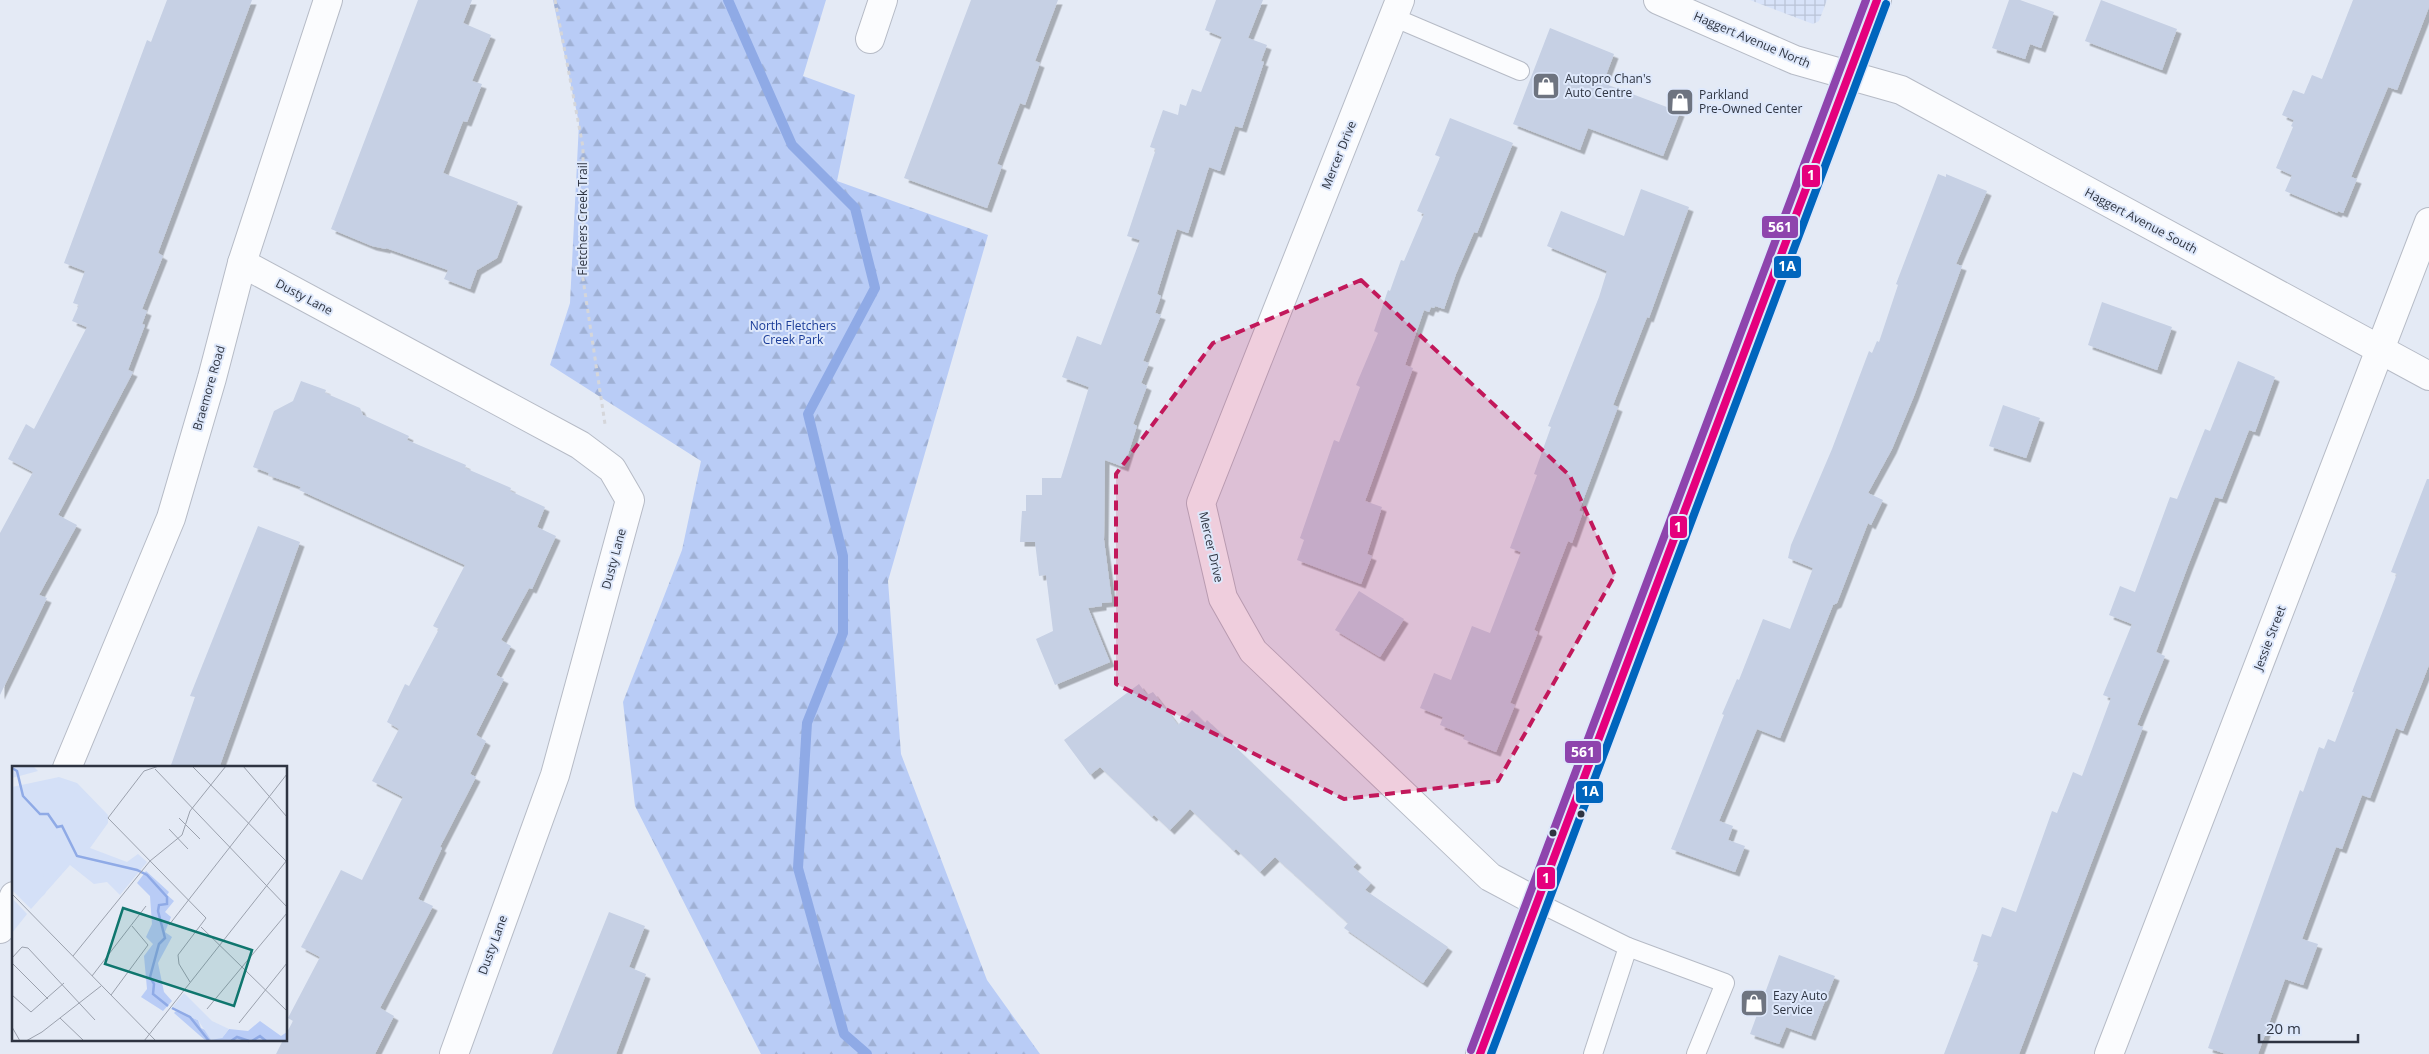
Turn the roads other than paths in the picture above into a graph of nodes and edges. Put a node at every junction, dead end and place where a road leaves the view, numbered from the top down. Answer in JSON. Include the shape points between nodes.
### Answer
{"nodes":[{"id":1,"x":328,"y":0,"type":"edge"},
{"id":2,"x":883,"y":0,"type":"edge"},
{"id":3,"x":1658,"y":0,"type":"edge"},
{"id":4,"x":1877,"y":0,"type":"edge"},
{"id":5,"x":1396,"y":9,"type":"edge"},
{"id":6,"x":870,"y":39,"type":"dead end"},
{"id":7,"x":1520,"y":71,"type":"dead end"},
{"id":8,"x":1848,"y":75,"type":"junction"},
{"id":9,"x":2429,"y":222,"type":"edge"},
{"id":10,"x":242,"y":263,"type":"junction"},
{"id":11,"x":2381,"y":351,"type":"junction"},
{"id":12,"x":2429,"y":376,"type":"edge"},
{"id":13,"x":68,"y":766,"type":"edge"},
{"id":14,"x":12,"y":901,"type":"edge"},
{"id":15,"x":1539,"y":903,"type":"junction"},
{"id":16,"x":0,"y":929,"type":"edge"},
{"id":17,"x":1628,"y":947,"type":"junction"},
{"id":18,"x":454,"y":1054,"type":"edge"},
{"id":19,"x":1480,"y":1054,"type":"edge"},
{"id":20,"x":1593,"y":1054,"type":"edge"},
{"id":21,"x":1696,"y":1054,"type":"edge"},
{"id":22,"x":2110,"y":1054,"type":"edge"}],
"edges":[{"from":1,"to":10,"type":"street","name":"Braemore Road"},
{"from":2,"to":6,"type":"street"},
{"from":3,"to":8,"type":"street","name":"Haggert Avenue North","via":[[1795,60]]},
{"from":4,"to":8,"type":"street"},
{"from":5,"to":7,"type":"lane"},
{"from":5,"to":15,"type":"street","name":"Mercer Drive","via":[[1201,503],[1223,598],[1253,651],[1490,877]]},
{"from":8,"to":11,"type":"street","name":"Haggert Avenue South","via":[[1901,90]]},
{"from":8,"to":15,"type":"street"},
{"from":9,"to":11,"type":"street","name":"Jessie Street"},
{"from":10,"to":13,"type":"street","name":"Braemore Road","via":[[171,518]]},
{"from":10,"to":18,"type":"street","name":"Dusty Lane","via":[[580,445],[612,469],[630,500],[555,775]]},
{"from":11,"to":12,"type":"street","name":"Haggert Avenue South"},
{"from":11,"to":22,"type":"street","name":"Jessie Street"},
{"from":14,"to":16,"type":"street"},
{"from":15,"to":17,"type":"lane"},
{"from":15,"to":19,"type":"street"},
{"from":17,"to":20,"type":"lane"},
{"from":17,"to":21,"type":"lane","via":[[1725,982]]}]}
